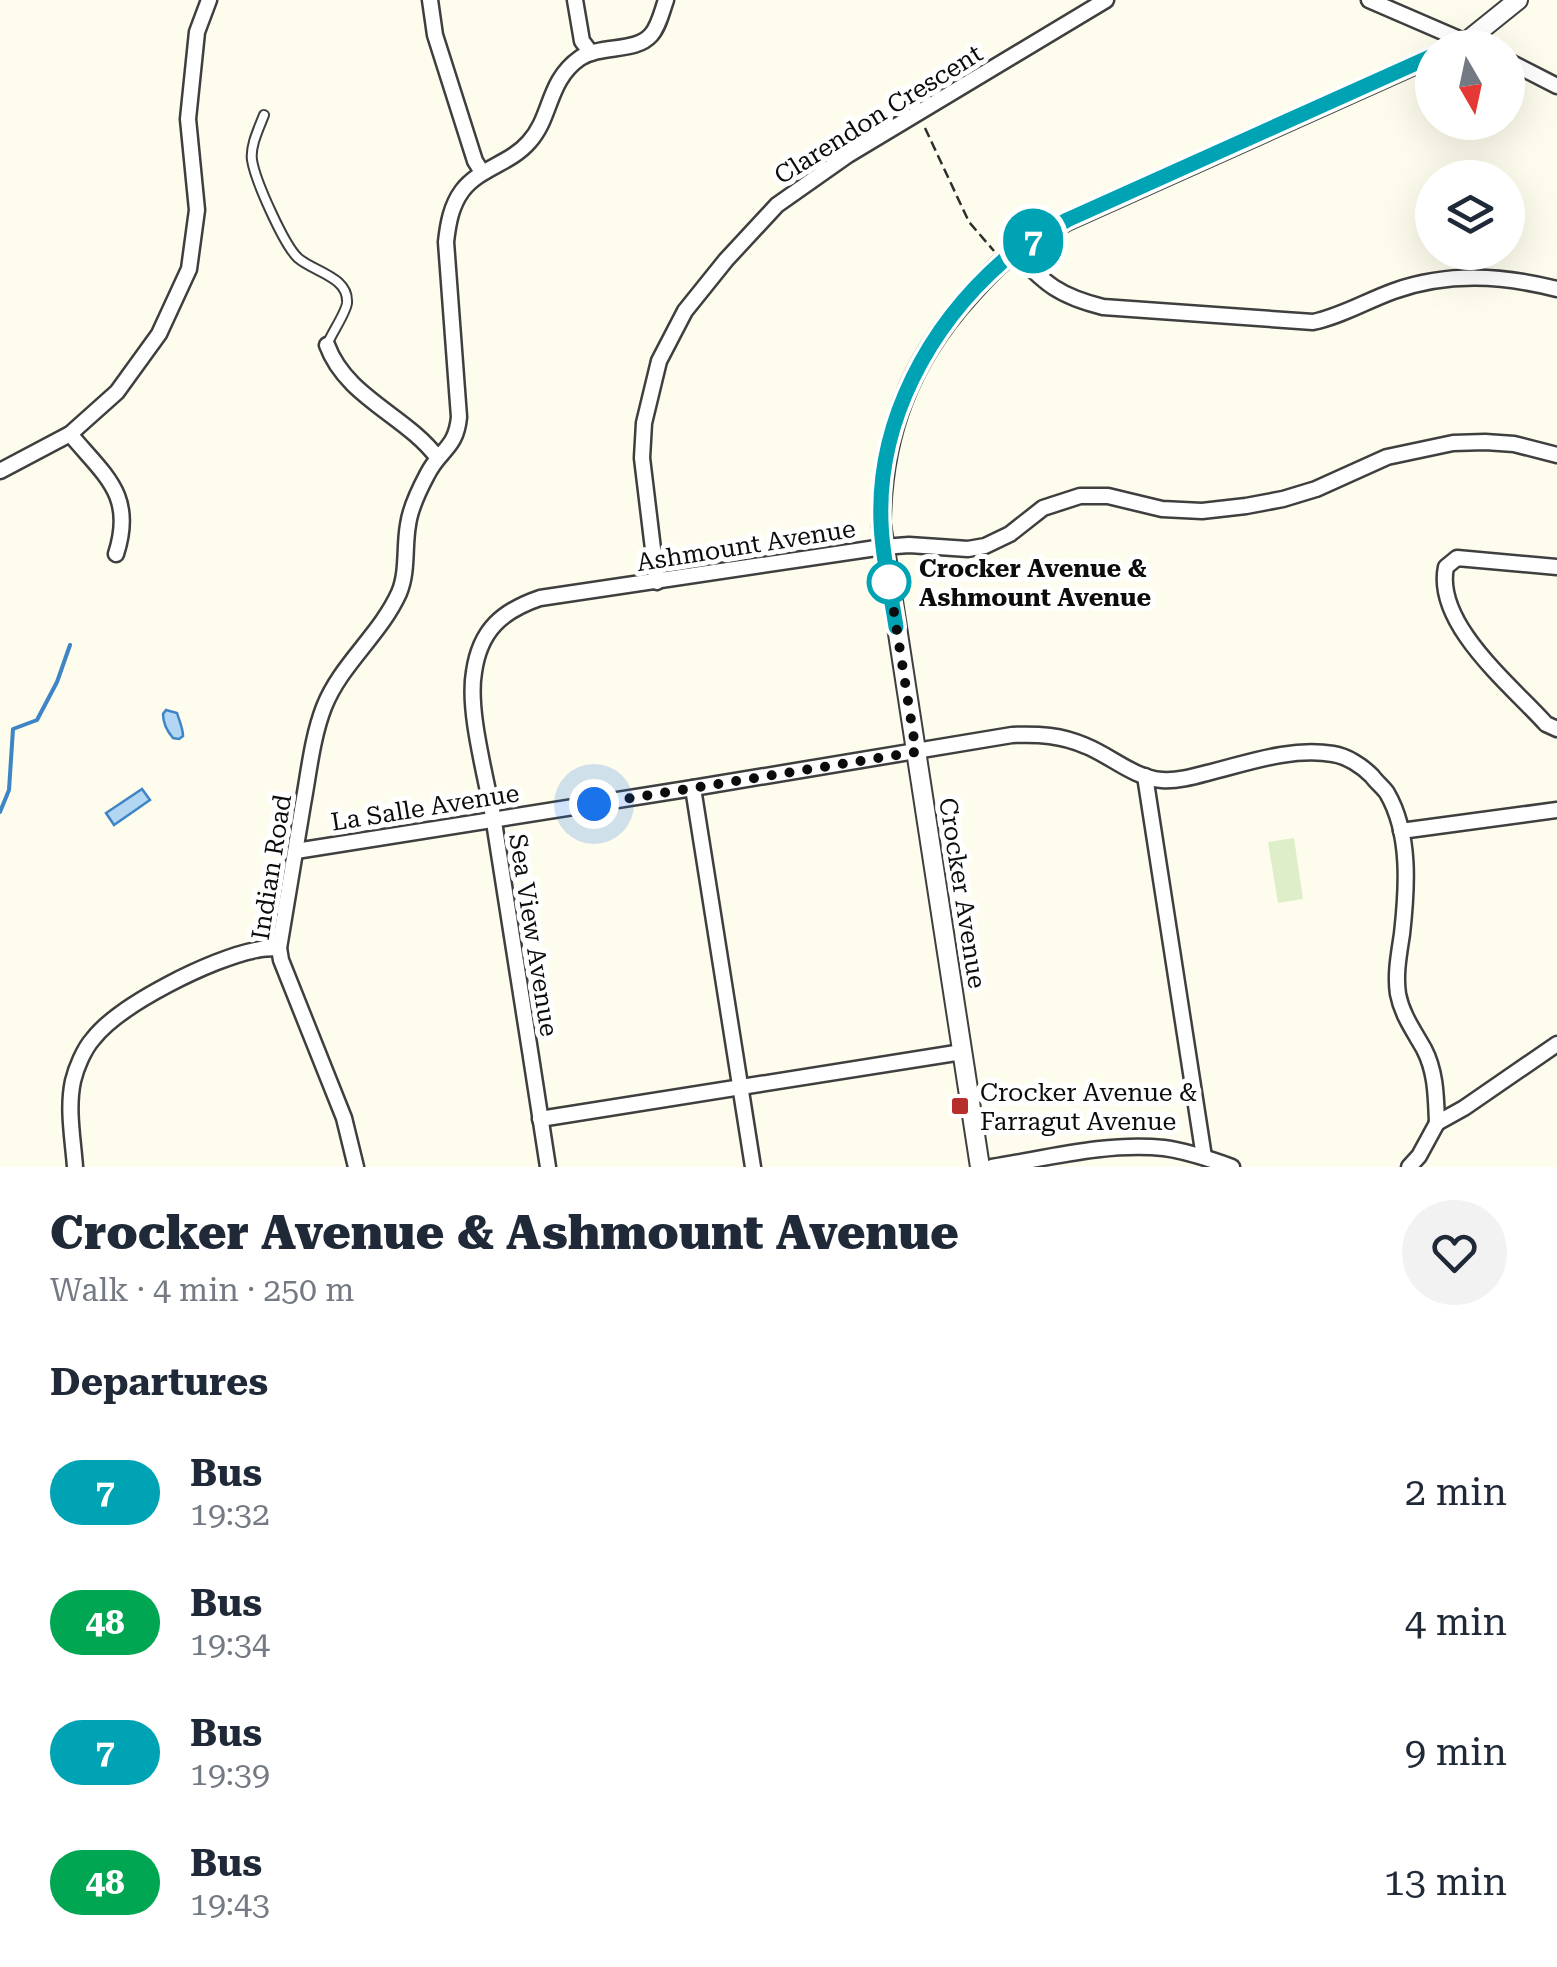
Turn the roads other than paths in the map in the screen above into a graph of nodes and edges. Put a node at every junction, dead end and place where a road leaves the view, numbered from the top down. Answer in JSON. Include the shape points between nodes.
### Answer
{"nodes":[{"id":1,"x":209,"y":0,"type":"edge"},
{"id":2,"x":430,"y":0,"type":"edge"},
{"id":3,"x":575,"y":0,"type":"edge"},
{"id":4,"x":666,"y":0,"type":"edge"},
{"id":5,"x":1106,"y":0,"type":"edge"},
{"id":6,"x":1369,"y":0,"type":"edge"},
{"id":7,"x":1518,"y":0,"type":"edge"},
{"id":8,"x":1434,"y":30,"type":"edge"},
{"id":9,"x":1483,"y":30,"type":"edge"},
{"id":10,"x":591,"y":53,"type":"junction"},
{"id":11,"x":1415,"y":64,"type":"edge"},
{"id":12,"x":1525,"y":70,"type":"edge"},
{"id":13,"x":1557,"y":86,"type":"edge"},
{"id":14,"x":264,"y":115,"type":"dead end"},
{"id":15,"x":482,"y":172,"type":"junction"},
{"id":16,"x":1014,"y":252,"type":"junction"},
{"id":17,"x":1557,"y":289,"type":"edge"},
{"id":18,"x":326,"y":345,"type":"joint"},
{"id":19,"x":70,"y":434,"type":"junction"},
{"id":20,"x":1557,"y":455,"type":"edge"},
{"id":21,"x":437,"y":457,"type":"junction"},
{"id":22,"x":0,"y":471,"type":"edge"},
{"id":23,"x":884,"y":547,"type":"junction"},
{"id":24,"x":116,"y":554,"type":"dead end"},
{"id":25,"x":1557,"y":567,"type":"edge"},
{"id":26,"x":657,"y":582,"type":"junction"},
{"id":27,"x":516,"y":606,"type":"joint"},
{"id":28,"x":1557,"y":730,"type":"edge"},
{"id":29,"x":916,"y":752,"type":"junction"},
{"id":30,"x":1145,"y":776,"type":"junction"},
{"id":31,"x":693,"y":788,"type":"junction"},
{"id":32,"x":1557,"y":810,"type":"edge"},
{"id":33,"x":494,"y":819,"type":"junction"},
{"id":34,"x":1401,"y":830,"type":"junction"},
{"id":35,"x":296,"y":851,"type":"junction"},
{"id":36,"x":279,"y":948,"type":"junction"},
{"id":37,"x":1557,"y":1044,"type":"edge"},
{"id":38,"x":962,"y":1052,"type":"junction"},
{"id":39,"x":741,"y":1088,"type":"junction"},
{"id":40,"x":540,"y":1118,"type":"junction"},
{"id":41,"x":1437,"y":1123,"type":"junction"},
{"id":42,"x":1204,"y":1156,"type":"junction"},
{"id":43,"x":74,"y":1167,"type":"edge"},
{"id":44,"x":356,"y":1167,"type":"edge"},
{"id":45,"x":548,"y":1167,"type":"edge"},
{"id":46,"x":753,"y":1167,"type":"edge"},
{"id":47,"x":980,"y":1167,"type":"edge"},
{"id":48,"x":992,"y":1167,"type":"edge"},
{"id":49,"x":1232,"y":1167,"type":"edge"},
{"id":50,"x":1409,"y":1167,"type":"edge"}],
"edges":[{"from":1,"to":19,"type":"street","via":[[198,32],[188,119],[196,210],[188,269],[159,334],[116,392]]},
{"from":2,"to":15,"type":"street","via":[[435,35]]},
{"from":3,"to":10,"type":"street","via":[[582,41]]},
{"from":4,"to":10,"type":"street","via":[[653,34],[642,42]]},
{"from":5,"to":26,"type":"street","name":"Clarendon Crescent","via":[[848,154],[776,205],[685,311],[660,362],[644,423]]},
{"from":6,"to":8,"type":"street"},
{"from":7,"to":9,"type":"street"},
{"from":10,"to":15,"type":"street","via":[[560,78],[530,141]]},
{"from":11,"to":16,"type":"street","name":"Crocker Avenue","via":[[1067,220]]},
{"from":12,"to":13,"type":"street"},
{"from":14,"to":18,"type":"lane","via":[[252,158],[286,245],[345,292],[344,312]]},
{"from":15,"to":21,"type":"street","via":[[460,192],[448,222],[460,418],[450,448]]},
{"from":16,"to":17,"type":"street","via":[[1056,290],[1102,307],[1313,322],[1441,280],[1482,276]]},
{"from":16,"to":23,"type":"street","name":"Crocker Avenue","via":[[956,310],[906,390],[884,472]]},
{"from":18,"to":21,"type":"street","via":[[347,380]]},
{"from":19,"to":22,"type":"street"},
{"from":19,"to":24,"type":"street","via":[[114,487],[123,509]]},
{"from":20,"to":23,"type":"street","name":"Ashmount Avenue","via":[[1514,444],[1453,443],[1387,457],[1316,488],[1246,506],[1175,510],[1080,496],[1044,508],[985,546]]},
{"from":21,"to":35,"type":"street","name":"Indian Road","via":[[408,521],[402,587],[324,707]]},
{"from":23,"to":26,"type":"street","name":"Ashmount Avenue"},
{"from":23,"to":29,"type":"street","name":"Crocker Avenue"},
{"from":25,"to":28,"type":"street","via":[[1457,558],[1443,578],[1453,614],[1479,653]]},
{"from":26,"to":27,"type":"street","name":"Ashmount Avenue"},
{"from":27,"to":33,"type":"street","name":"Sea View Avenue","via":[[482,642],[474,670],[472,696]]},
{"from":29,"to":30,"type":"street","name":"La Salle Avenue","via":[[1012,735],[1060,736]]},
{"from":29,"to":31,"type":"street","name":"La Salle Avenue"},
{"from":29,"to":38,"type":"street","name":"Crocker Avenue"},
{"from":30,"to":34,"type":"street","name":"La Salle Avenue","via":[[1183,779],[1308,751],[1339,755],[1386,792]]},
{"from":30,"to":42,"type":"street"},
{"from":31,"to":33,"type":"street","name":"La Salle Avenue"},
{"from":31,"to":39,"type":"street"},
{"from":32,"to":34,"type":"street"},
{"from":33,"to":35,"type":"street","name":"La Salle Avenue"},
{"from":33,"to":40,"type":"street","name":"Sea View Avenue"},
{"from":34,"to":41,"type":"street","name":"La Salle Avenue","via":[[1405,908],[1398,990],[1432,1068]]},
{"from":35,"to":36,"type":"street","name":"Indian Road"},
{"from":36,"to":43,"type":"street","via":[[194,972],[115,1016],[92,1039],[73,1078]]},
{"from":36,"to":44,"type":"street","name":"Indian Road"},
{"from":37,"to":41,"type":"street"},
{"from":38,"to":39,"type":"street"},
{"from":38,"to":47,"type":"street","name":"Crocker Avenue"},
{"from":39,"to":40,"type":"street"},
{"from":39,"to":46,"type":"street"},
{"from":40,"to":45,"type":"street","name":"Sea View Avenue"},
{"from":41,"to":50,"type":"street"},
{"from":42,"to":48,"type":"street","via":[[1124,1148]]},
{"from":42,"to":49,"type":"street"}]}
